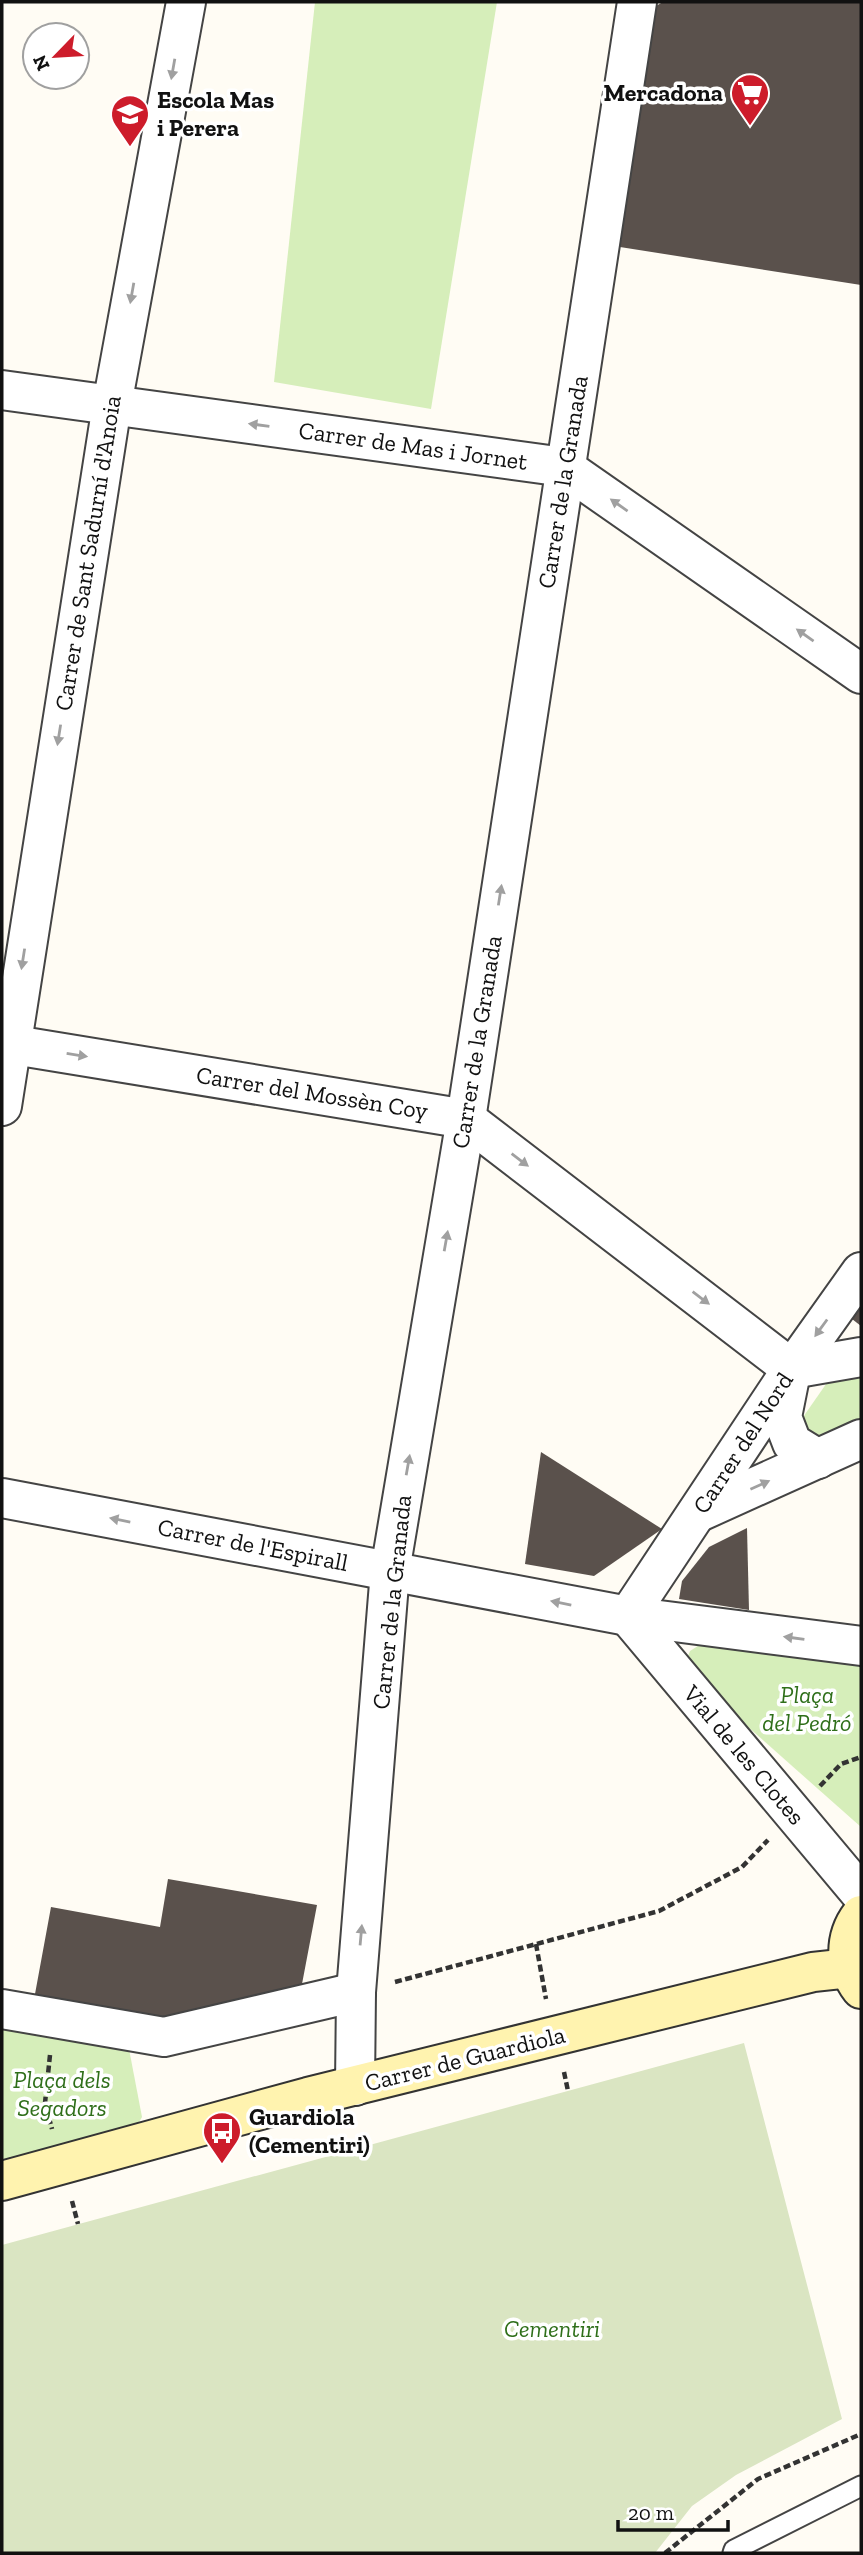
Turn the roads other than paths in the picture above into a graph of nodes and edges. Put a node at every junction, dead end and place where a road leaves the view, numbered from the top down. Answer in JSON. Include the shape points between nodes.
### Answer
{"nodes":[{"id":1,"x":186,"y":2,"type":"edge"},
{"id":2,"x":637,"y":2,"type":"edge"},
{"id":3,"x":2,"y":390,"type":"edge"},
{"id":4,"x":112,"y":405,"type":"junction"},
{"id":5,"x":564,"y":467,"type":"junction"},
{"id":6,"x":861,"y":674,"type":"edge"},
{"id":7,"x":6,"y":1043,"type":"edge"},
{"id":8,"x":2,"y":1106,"type":"edge"},
{"id":9,"x":466,"y":1119,"type":"junction"},
{"id":10,"x":861,"y":1272,"type":"edge"},
{"id":11,"x":861,"y":1357,"type":"edge"},
{"id":12,"x":792,"y":1368,"type":"junction"},
{"id":13,"x":861,"y":1439,"type":"edge"},
{"id":14,"x":818,"y":1459,"type":"junction"},
{"id":15,"x":2,"y":1497,"type":"edge"},
{"id":16,"x":697,"y":1513,"type":"junction"},
{"id":17,"x":390,"y":1571,"type":"junction"},
{"id":18,"x":628,"y":1616,"type":"junction"},
{"id":19,"x":861,"y":1646,"type":"edge"},
{"id":20,"x":861,"y":1894,"type":"edge"},
{"id":21,"x":861,"y":1915,"type":"edge"},
{"id":22,"x":856,"y":1979,"type":"edge"},
{"id":23,"x":2,"y":2009,"type":"edge"},
{"id":24,"x":357,"y":2010,"type":"junction"},
{"id":25,"x":355,"y":2086,"type":"junction"},
{"id":26,"x":2,"y":2181,"type":"edge"},
{"id":27,"x":861,"y":2486,"type":"edge"},
{"id":28,"x":733,"y":2553,"type":"edge"}],
"edges":[{"from":1,"to":4,"type":"street","name":"Carrer de Sant Sadurní d'Anoia","one_way":true},
{"from":2,"to":5,"type":"street","name":"Carrer de la Granada"},
{"from":3,"to":4,"type":"street","name":"Carrer de Mas i Jornet"},
{"from":5,"to":4,"type":"street","name":"Carrer de Mas i Jornet","one_way":true},
{"from":4,"to":7,"type":"street","name":"Carrer de Sant Sadurní d'Anoia","one_way":true},
{"from":6,"to":5,"type":"street","name":"Carrer de Mas i Jornet","one_way":true},
{"from":9,"to":5,"type":"street","name":"Carrer de la Granada","one_way":true},
{"from":7,"to":8,"type":"street","name":"Carrer de Sant Sadurní d'Anoia"},
{"from":7,"to":9,"type":"street","name":"Carrer del Mossèn Coy","one_way":true},
{"from":9,"to":12,"type":"street","name":"Carrer del Mossèn Coy","one_way":true},
{"from":17,"to":9,"type":"street","name":"Carrer de la Granada","one_way":true},
{"from":10,"to":12,"type":"street","name":"Carrer del Nord","one_way":true},
{"from":11,"to":12,"type":"street"},
{"from":12,"to":14,"type":"street","via":[[782,1417],[792,1443]]},
{"from":12,"to":16,"type":"street","name":"Carrer del Nord"},
{"from":13,"to":14,"type":"street"},
{"from":16,"to":14,"type":"street","one_way":true},
{"from":17,"to":15,"type":"street","name":"Carrer de l'Espirall","one_way":true},
{"from":16,"to":18,"type":"street","name":"Carrer del Nord"},
{"from":18,"to":17,"type":"street","name":"Carrer de l'Espirall","one_way":true},
{"from":24,"to":17,"type":"street","name":"Carrer de la Granada","one_way":true},
{"from":19,"to":18,"type":"street","name":"Carrer de l'Espirall","one_way":true},
{"from":18,"to":20,"type":"street","name":"Vial de les Clotes"},
{"from":21,"to":22,"type":"street","via":[[848,1950]]},
{"from":22,"to":25,"type":"street","name":"Carrer de Guardiola","via":[[813,1972]]},
{"from":23,"to":24,"type":"street","via":[[164,2037]]},
{"from":24,"to":25,"type":"street","name":"Carrer de la Granada"},
{"from":25,"to":26,"type":"street","name":"Carrer de Guardiola"},
{"from":27,"to":28,"type":"lane"}]}
